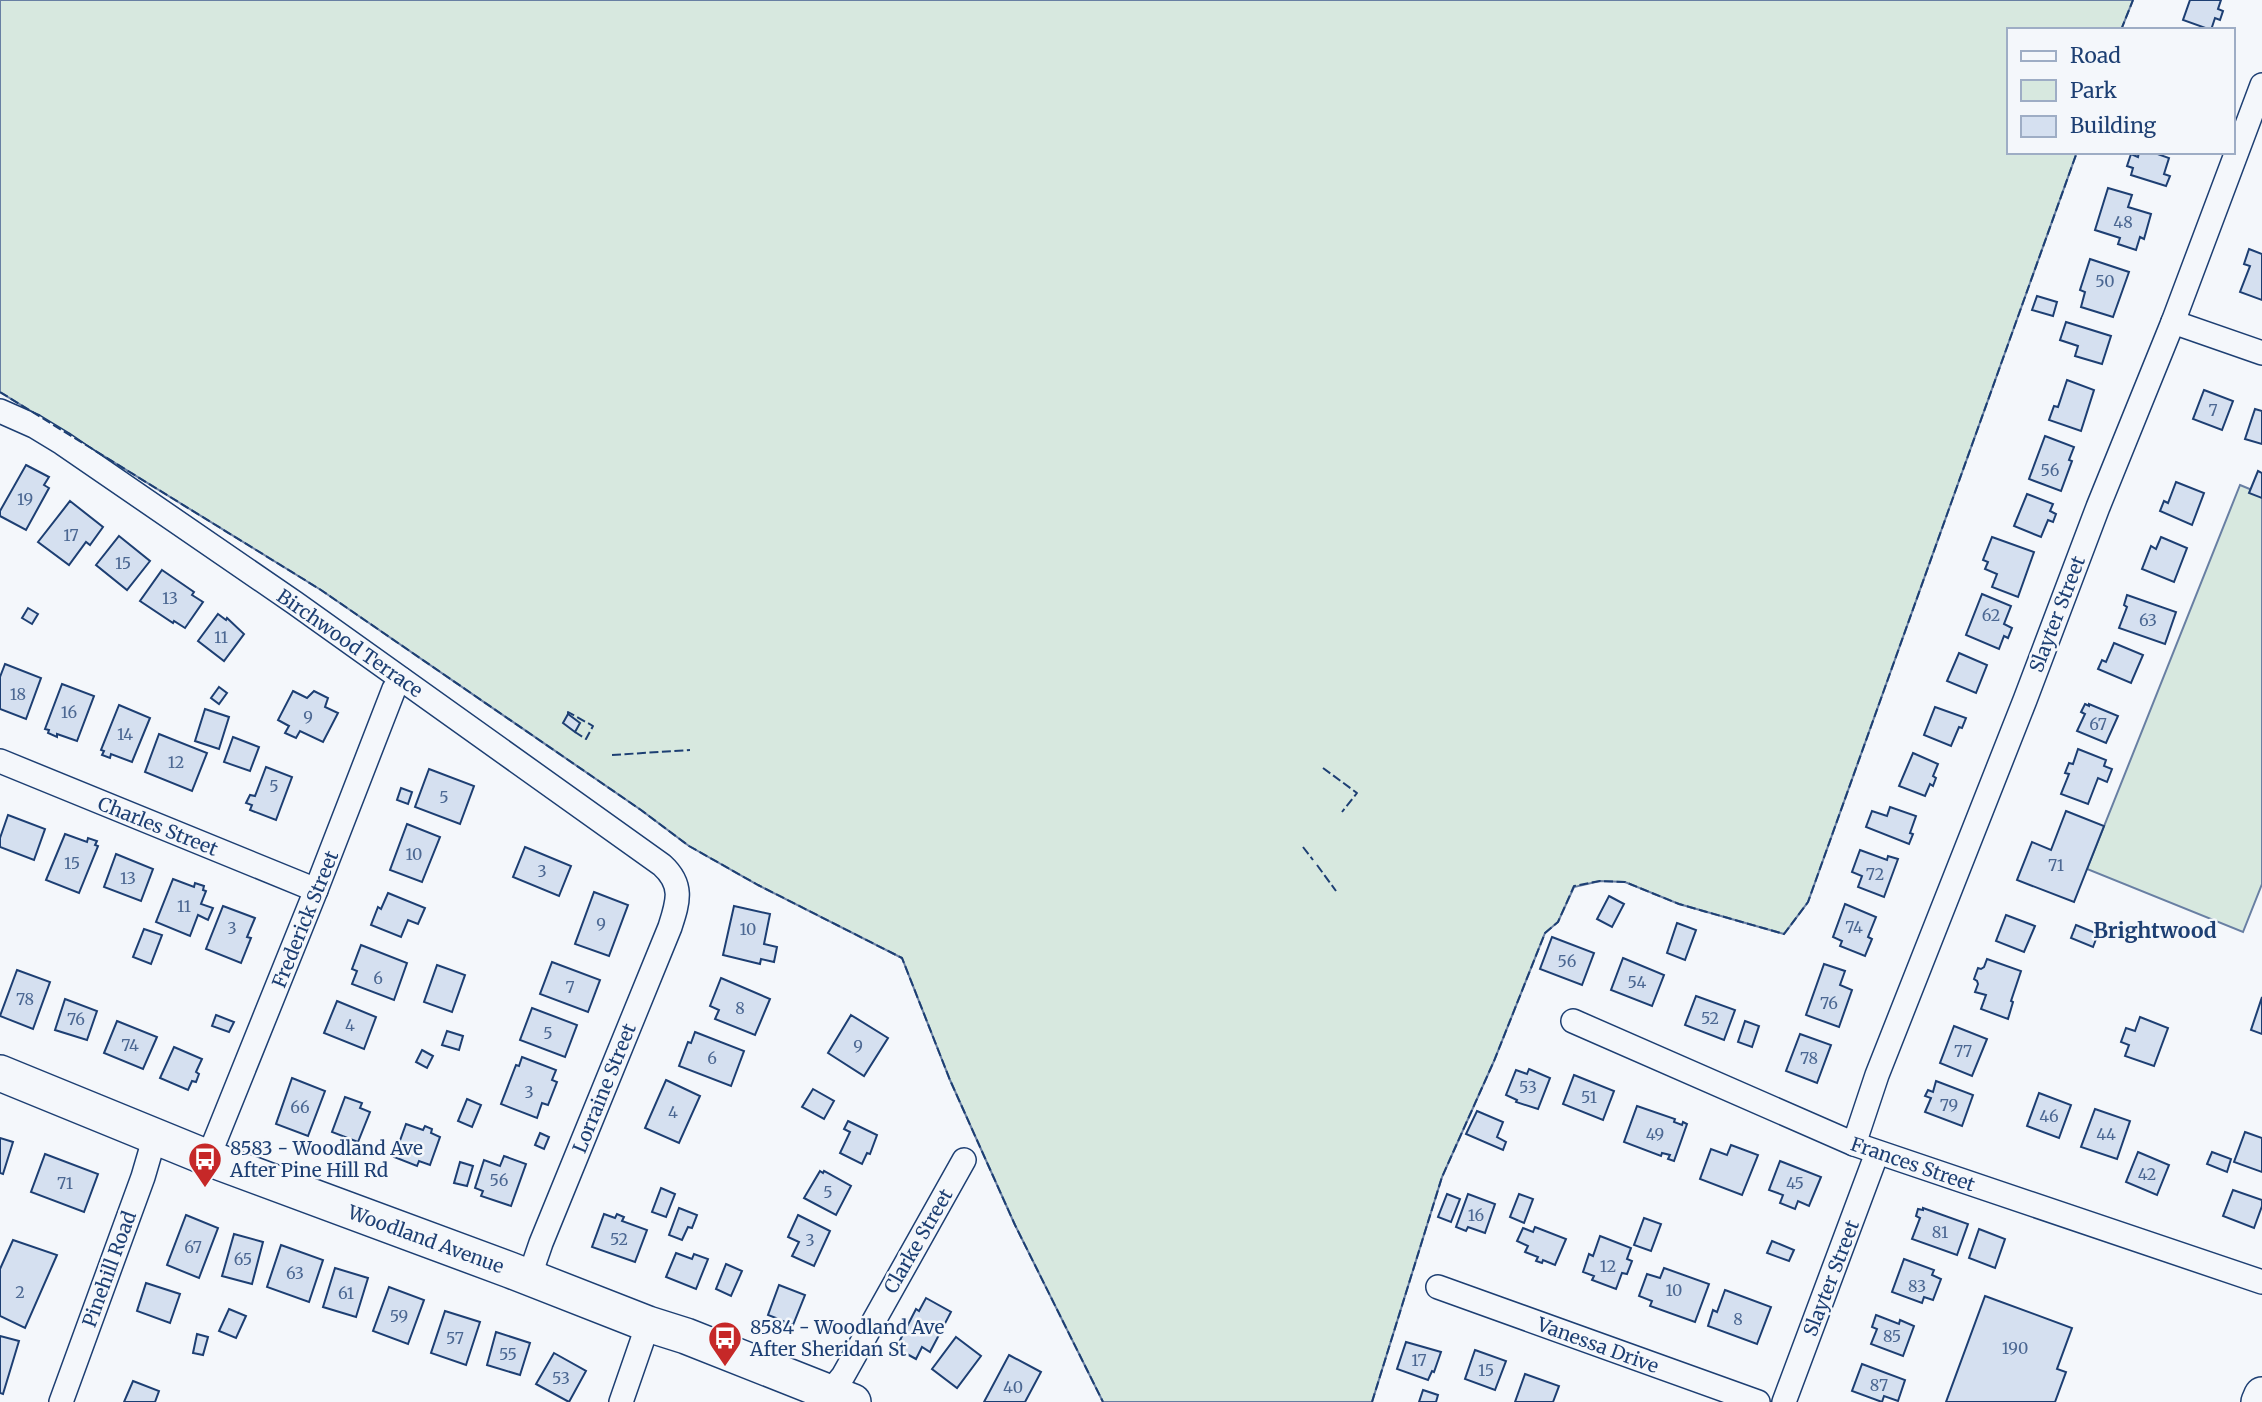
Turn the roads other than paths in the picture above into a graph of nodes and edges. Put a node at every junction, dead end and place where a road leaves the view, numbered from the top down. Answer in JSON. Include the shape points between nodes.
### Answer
{"nodes":[{"id":1,"x":2262,"y":85,"type":"edge"},
{"id":2,"x":2173,"y":322,"type":"junction"},
{"id":3,"x":2262,"y":353,"type":"edge"},
{"id":4,"x":0,"y":411,"type":"edge"},
{"id":5,"x":401,"y":679,"type":"junction"},
{"id":6,"x":0,"y":761,"type":"edge"},
{"id":7,"x":316,"y":890,"type":"junction"},
{"id":8,"x":678,"y":898,"type":"joint"},
{"id":9,"x":1573,"y":1021,"type":"dead end"},
{"id":10,"x":0,"y":1073,"type":"edge"},
{"id":11,"x":155,"y":1136,"type":"junction"},
{"id":12,"x":1854,"y":1144,"type":"junction"},
{"id":13,"x":1877,"y":1153,"type":"junction"},
{"id":14,"x":208,"y":1158,"type":"junction"},
{"id":15,"x":964,"y":1160,"type":"dead end"},
{"id":16,"x":529,"y":1278,"type":"junction"},
{"id":17,"x":2262,"y":1282,"type":"edge"},
{"id":18,"x":1438,"y":1287,"type":"dead end"},
{"id":19,"x":648,"y":1324,"type":"junction"},
{"id":20,"x":2262,"y":1395,"type":"edge"},
{"id":21,"x":841,"y":1397,"type":"edge"},
{"id":22,"x":61,"y":1402,"type":"edge"},
{"id":23,"x":621,"y":1402,"type":"edge"},
{"id":24,"x":1758,"y":1402,"type":"edge"},
{"id":25,"x":1784,"y":1402,"type":"edge"},
{"id":26,"x":2259,"y":1402,"type":"edge"}],
"edges":[{"from":1,"to":2,"type":"street","name":"Slayter Street"},
{"from":2,"to":3,"type":"street"},
{"from":2,"to":12,"type":"street","name":"Slayter Street","via":[[1877,1075]]},
{"from":4,"to":5,"type":"street","name":"Birchwood Terrace","via":[[62,443]]},
{"from":5,"to":7,"type":"street","name":"Frederick Street"},
{"from":5,"to":8,"type":"street","name":"Birchwood Terrace","via":[[662,865],[675,883]]},
{"from":6,"to":7,"type":"street","name":"Charles Street"},
{"from":7,"to":14,"type":"street","name":"Frederick Street"},
{"from":8,"to":16,"type":"street","name":"Lorraine Street"},
{"from":9,"to":12,"type":"street","name":"Frances Street"},
{"from":10,"to":11,"type":"main road","name":"Woodland Avenue"},
{"from":11,"to":14,"type":"main road","name":"Woodland Avenue"},
{"from":11,"to":22,"type":"street","name":"Pinehill Road"},
{"from":12,"to":13,"type":"street","name":"Frances Street"},
{"from":13,"to":17,"type":"street","name":"Frances Street"},
{"from":13,"to":25,"type":"street","name":"Slayter Street"},
{"from":14,"to":16,"type":"main road","name":"Woodland Avenue"},
{"from":15,"to":21,"type":"street","name":"Clarke Street","via":[[843,1376]]},
{"from":16,"to":19,"type":"main road","name":"Woodland Avenue"},
{"from":18,"to":24,"type":"street","name":"Vanessa Drive"},
{"from":19,"to":21,"type":"main road","name":"Woodland Avenue"},
{"from":19,"to":23,"type":"street"},
{"from":20,"to":26,"type":"main road"}]}
